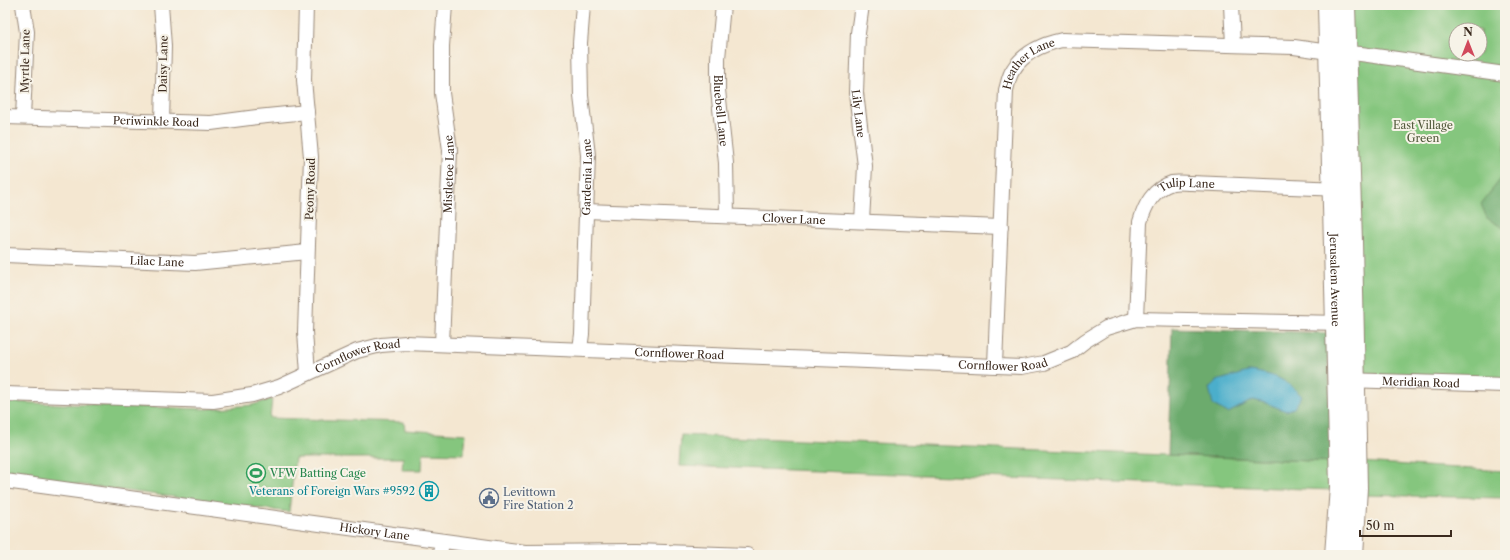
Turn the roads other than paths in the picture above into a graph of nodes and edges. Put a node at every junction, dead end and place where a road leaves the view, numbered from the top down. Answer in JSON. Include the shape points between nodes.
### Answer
{"nodes":[{"id":1,"x":23,"y":5,"type":"edge"},
{"id":2,"x":161,"y":5,"type":"edge"},
{"id":3,"x":306,"y":5,"type":"edge"},
{"id":4,"x":445,"y":5,"type":"edge"},
{"id":5,"x":583,"y":5,"type":"edge"},
{"id":6,"x":723,"y":5,"type":"edge"},
{"id":7,"x":862,"y":5,"type":"edge"},
{"id":8,"x":1231,"y":5,"type":"edge"},
{"id":9,"x":1328,"y":5,"type":"edge"},
{"id":10,"x":1345,"y":5,"type":"edge"},
{"id":11,"x":1233,"y":45,"type":"junction"},
{"id":12,"x":1337,"y":53,"type":"junction"},
{"id":13,"x":1505,"y":74,"type":"edge"},
{"id":14,"x":307,"y":112,"type":"junction"},
{"id":15,"x":5,"y":117,"type":"edge"},
{"id":16,"x":24,"y":117,"type":"junction"},
{"id":17,"x":162,"y":122,"type":"junction"},
{"id":18,"x":1341,"y":189,"type":"junction"},
{"id":19,"x":586,"y":211,"type":"junction"},
{"id":20,"x":727,"y":216,"type":"junction"},
{"id":21,"x":862,"y":221,"type":"junction"},
{"id":22,"x":1001,"y":228,"type":"junction"},
{"id":23,"x":307,"y":252,"type":"junction"},
{"id":24,"x":5,"y":255,"type":"edge"},
{"id":25,"x":1136,"y":319,"type":"junction"},
{"id":26,"x":1344,"y":323,"type":"junction"},
{"id":27,"x":442,"y":344,"type":"junction"},
{"id":28,"x":580,"y":349,"type":"junction"},
{"id":29,"x":995,"y":365,"type":"junction"},
{"id":30,"x":308,"y":373,"type":"junction"},
{"id":31,"x":1346,"y":380,"type":"junction"},
{"id":32,"x":1505,"y":385,"type":"edge"},
{"id":33,"x":5,"y":394,"type":"edge"},
{"id":34,"x":5,"y":481,"type":"edge"},
{"id":35,"x":443,"y":541,"type":"junction"},
{"id":36,"x":584,"y":553,"type":"edge"},
{"id":37,"x":439,"y":555,"type":"edge"},
{"id":38,"x":747,"y":555,"type":"edge"},
{"id":39,"x":1335,"y":555,"type":"edge"},
{"id":40,"x":1353,"y":555,"type":"edge"}],
"edges":[{"from":1,"to":16,"type":"street","name":"Myrtle Lane","via":[[26,32]]},
{"from":2,"to":17,"type":"street","name":"Daisy Lane","via":[[164,46]]},
{"from":3,"to":14,"type":"street","name":"Peony Road","via":[[304,80]]},
{"from":4,"to":27,"type":"street","name":"Mistletoe Lane","via":[[442,93],[450,150]]},
{"from":5,"to":19,"type":"street","name":"Gardenia Lane","via":[[580,43],[581,96],[588,156]]},
{"from":6,"to":20,"type":"street","name":"Bluebell Lane","via":[[718,90],[726,163]]},
{"from":7,"to":21,"type":"street","name":"Lily Lane","via":[[858,33],[856,93],[865,166]]},
{"from":8,"to":11,"type":"street"},
{"from":9,"to":12,"type":"main road","name":"Jerusalem Avenue"},
{"from":10,"to":12,"type":"main road","name":"Jerusalem Avenue"},
{"from":11,"to":12,"type":"street","name":"Heather Lane","via":[[1294,47]]},
{"from":11,"to":22,"type":"street","name":"Heather Lane","via":[[1062,40],[1045,43],[1024,56],[1012,70],[1006,90]]},
{"from":12,"to":13,"type":"street"},
{"from":12,"to":18,"type":"main road","name":"Jerusalem Avenue"},
{"from":14,"to":17,"type":"street","name":"Periwinkle Road","via":[[211,123]]},
{"from":14,"to":23,"type":"street","name":"Peony Road","via":[[311,157]]},
{"from":15,"to":16,"type":"street","name":"Periwinkle Road"},
{"from":16,"to":17,"type":"street","name":"Periwinkle Road"},
{"from":18,"to":25,"type":"street","name":"Tulip Lane","via":[[1173,183],[1157,191],[1144,208],[1140,222]]},
{"from":18,"to":26,"type":"main road","name":"Jerusalem Avenue"},
{"from":19,"to":20,"type":"street","name":"Clover Lane"},
{"from":19,"to":28,"type":"street","name":"Gardenia Lane"},
{"from":20,"to":21,"type":"street","name":"Clover Lane"},
{"from":21,"to":22,"type":"street","name":"Clover Lane"},
{"from":22,"to":29,"type":"street","name":"Heather Lane"},
{"from":23,"to":24,"type":"street","name":"Lilac Lane","via":[[195,263]]},
{"from":23,"to":30,"type":"street","name":"Peony Road","via":[[305,332]]},
{"from":25,"to":26,"type":"street","name":"Cornflower Road"},
{"from":25,"to":29,"type":"street","name":"Cornflower Road","via":[[1106,328],[1071,352],[1044,363],[1022,367]]},
{"from":26,"to":31,"type":"main road","name":"Jerusalem Avenue"},
{"from":27,"to":28,"type":"street","name":"Cornflower Road"},
{"from":27,"to":30,"type":"street","name":"Cornflower Road","via":[[381,345],[357,351]]},
{"from":28,"to":29,"type":"street","name":"Cornflower Road"},
{"from":30,"to":33,"type":"street","name":"Cornflower Road","via":[[279,387],[252,395],[213,401]]},
{"from":31,"to":32,"type":"street","name":"Meridian Road"},
{"from":31,"to":39,"type":"main road","name":"Jerusalem Avenue"},
{"from":31,"to":40,"type":"main road","name":"Jerusalem Avenue","via":[[1357,488]]},
{"from":34,"to":35,"type":"street","name":"Hickory Lane"},
{"from":35,"to":36,"type":"street","name":"Hickory Lane","via":[[525,552]]},
{"from":35,"to":37,"type":"street"},
{"from":36,"to":38,"type":"street","name":"Hickory Lane","via":[[637,551]]}]}
